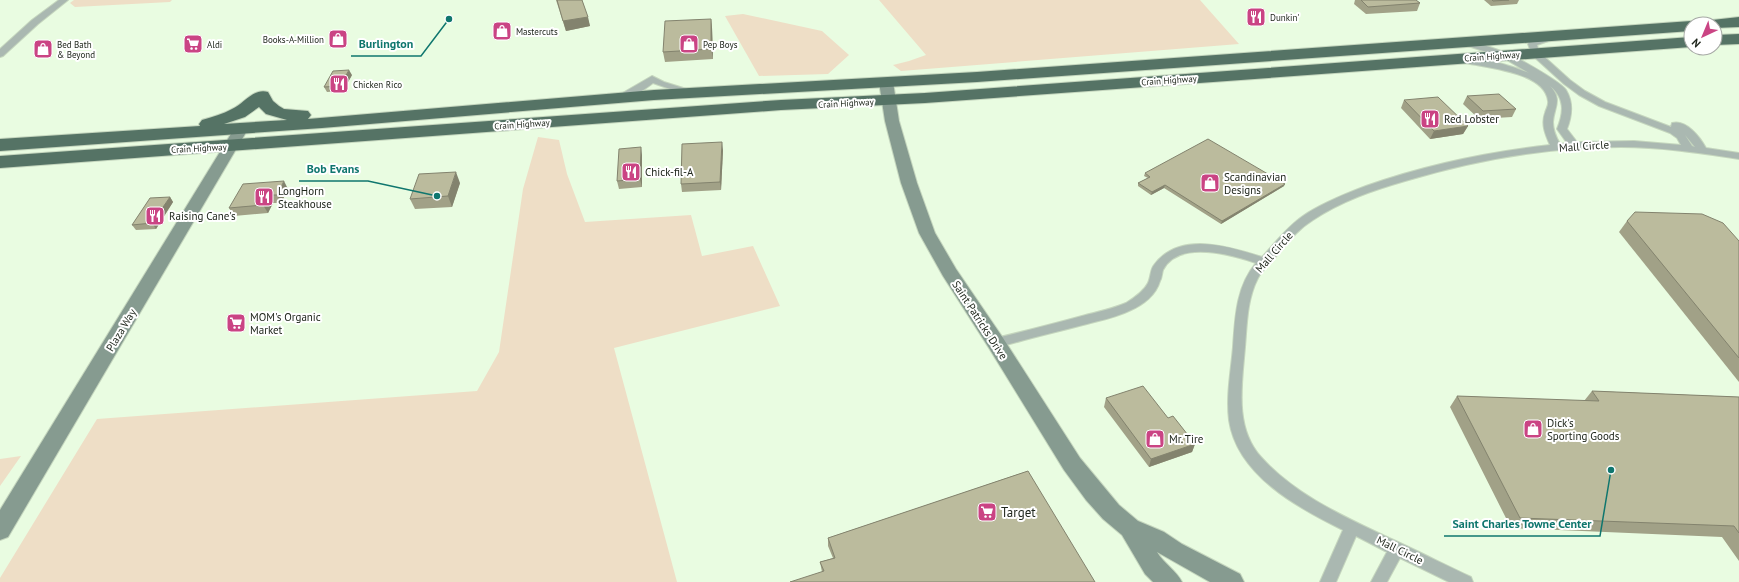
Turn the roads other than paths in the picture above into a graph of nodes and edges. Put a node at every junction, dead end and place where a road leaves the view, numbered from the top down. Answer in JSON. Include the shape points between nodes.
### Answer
{"nodes":[{"id":1,"x":64,"y":0,"type":"edge"},
{"id":2,"x":1739,"y":22,"type":"edge"},
{"id":3,"x":1723,"y":23,"type":"edge"},
{"id":4,"x":1683,"y":27,"type":"edge"},
{"id":5,"x":1562,"y":35,"type":"junction"},
{"id":6,"x":1739,"y":39,"type":"edge"},
{"id":7,"x":1723,"y":40,"type":"edge"},
{"id":8,"x":1464,"y":41,"type":"junction"},
{"id":9,"x":1683,"y":43,"type":"edge"},
{"id":10,"x":1560,"y":51,"type":"junction"},
{"id":11,"x":1535,"y":53,"type":"junction"},
{"id":12,"x":0,"y":54,"type":"edge"},
{"id":13,"x":1505,"y":54,"type":"junction"},
{"id":14,"x":1445,"y":59,"type":"junction"},
{"id":15,"x":886,"y":82,"type":"junction"},
{"id":16,"x":890,"y":101,"type":"junction"},
{"id":17,"x":406,"y":115,"type":"junction"},
{"id":18,"x":241,"y":129,"type":"junction"},
{"id":19,"x":168,"y":133,"type":"junction"},
{"id":20,"x":0,"y":145,"type":"edge"},
{"id":21,"x":230,"y":146,"type":"junction"},
{"id":22,"x":1574,"y":146,"type":"junction"},
{"id":23,"x":1557,"y":148,"type":"junction"},
{"id":24,"x":1689,"y":148,"type":"junction"},
{"id":25,"x":1702,"y":151,"type":"junction"},
{"id":26,"x":1739,"y":156,"type":"edge"},
{"id":27,"x":0,"y":162,"type":"edge"},
{"id":28,"x":1264,"y":262,"type":"junction"},
{"id":29,"x":996,"y":343,"type":"junction"},
{"id":30,"x":1352,"y":527,"type":"junction"},
{"id":31,"x":1130,"y":528,"type":"junction"},
{"id":32,"x":0,"y":530,"type":"edge"},
{"id":33,"x":1397,"y":549,"type":"junction"},
{"id":34,"x":1170,"y":582,"type":"edge"},
{"id":35,"x":1232,"y":582,"type":"edge"},
{"id":36,"x":1328,"y":582,"type":"edge"},
{"id":37,"x":1379,"y":582,"type":"edge"},
{"id":38,"x":1465,"y":582,"type":"edge"}],
"edges":[{"from":1,"to":12,"type":"street"},
{"from":2,"to":3,"type":"highway"},
{"from":4,"to":5,"type":"highway","name":"Crain Highway"},
{"from":5,"to":8,"type":"highway","name":"Crain Highway"},
{"from":5,"to":11,"type":"street","via":[[1532,44]]},
{"from":6,"to":7,"type":"highway"},
{"from":8,"to":13,"type":"street"},
{"from":8,"to":15,"type":"highway","name":"Crain Highway"},
{"from":9,"to":10,"type":"highway","name":"Crain Highway"},
{"from":10,"to":11,"type":"highway","name":"Crain Highway"},
{"from":10,"to":25,"type":"street","via":[[1556,57],[1557,64],[1585,88],[1604,99],[1680,127],[1692,134]]},
{"from":11,"to":13,"type":"highway","name":"Crain Highway"},
{"from":11,"to":24,"type":"street","via":[[1582,93],[1602,104],[1674,131]]},
{"from":13,"to":14,"type":"highway","name":"Crain Highway"},
{"from":13,"to":22,"type":"street","via":[[1562,91],[1567,105],[1562,129]]},
{"from":14,"to":16,"type":"highway","name":"Crain Highway"},
{"from":14,"to":23,"type":"street","via":[[1495,64],[1537,81],[1552,94],[1548,132]]},
{"from":15,"to":16,"type":"main road","name":"Saint Patricks Drive"},
{"from":15,"to":17,"type":"highway","name":"Crain Highway","via":[[618,98]]},
{"from":16,"to":21,"type":"highway","name":"Crain Highway","via":[[774,106]]},
{"from":16,"to":29,"type":"main road","name":"Saint Patricks Drive","via":[[892,121],[909,183],[927,233],[949,272]]},
{"from":17,"to":18,"type":"highway","name":"Crain Highway"},
{"from":17,"to":19,"type":"highway","via":[[388,110],[287,115],[270,110],[264,104],[262,96],[229,118]]},
{"from":18,"to":19,"type":"highway","name":"Crain Highway"},
{"from":18,"to":21,"type":"main road","name":"Plaza Way"},
{"from":19,"to":20,"type":"highway","name":"Crain Highway"},
{"from":21,"to":27,"type":"highway","name":"Crain Highway"},
{"from":21,"to":32,"type":"main road","name":"Plaza Way"},
{"from":22,"to":23,"type":"street","name":"Mall Circle"},
{"from":22,"to":24,"type":"street","name":"Mall Circle","via":[[1638,144]]},
{"from":23,"to":28,"type":"street","name":"Mall Circle","via":[[1510,152],[1396,179],[1344,199],[1316,213],[1287,235]]},
{"from":24,"to":25,"type":"street","name":"Mall Circle"},
{"from":25,"to":26,"type":"street","name":"Mall Circle"},
{"from":28,"to":29,"type":"street","via":[[1215,248],[1172,254],[1157,270],[1150,290],[1129,306]]},
{"from":28,"to":30,"type":"street","name":"Mall Circle","via":[[1252,276],[1242,317],[1234,410],[1239,437],[1255,460],[1282,486],[1316,510]]},
{"from":29,"to":31,"type":"main road","name":"Saint Patricks Drive","via":[[1072,464],[1111,512]]},
{"from":30,"to":33,"type":"street","name":"Mall Circle"},
{"from":30,"to":36,"type":"street"},
{"from":31,"to":34,"type":"main road","name":"Saint Patricks Drive","via":[[1153,567]]},
{"from":31,"to":35,"type":"main road","name":"Saint Patricks Drive","via":[[1156,539]]},
{"from":33,"to":37,"type":"street"},
{"from":33,"to":38,"type":"street","name":"Mall Circle"}]}
